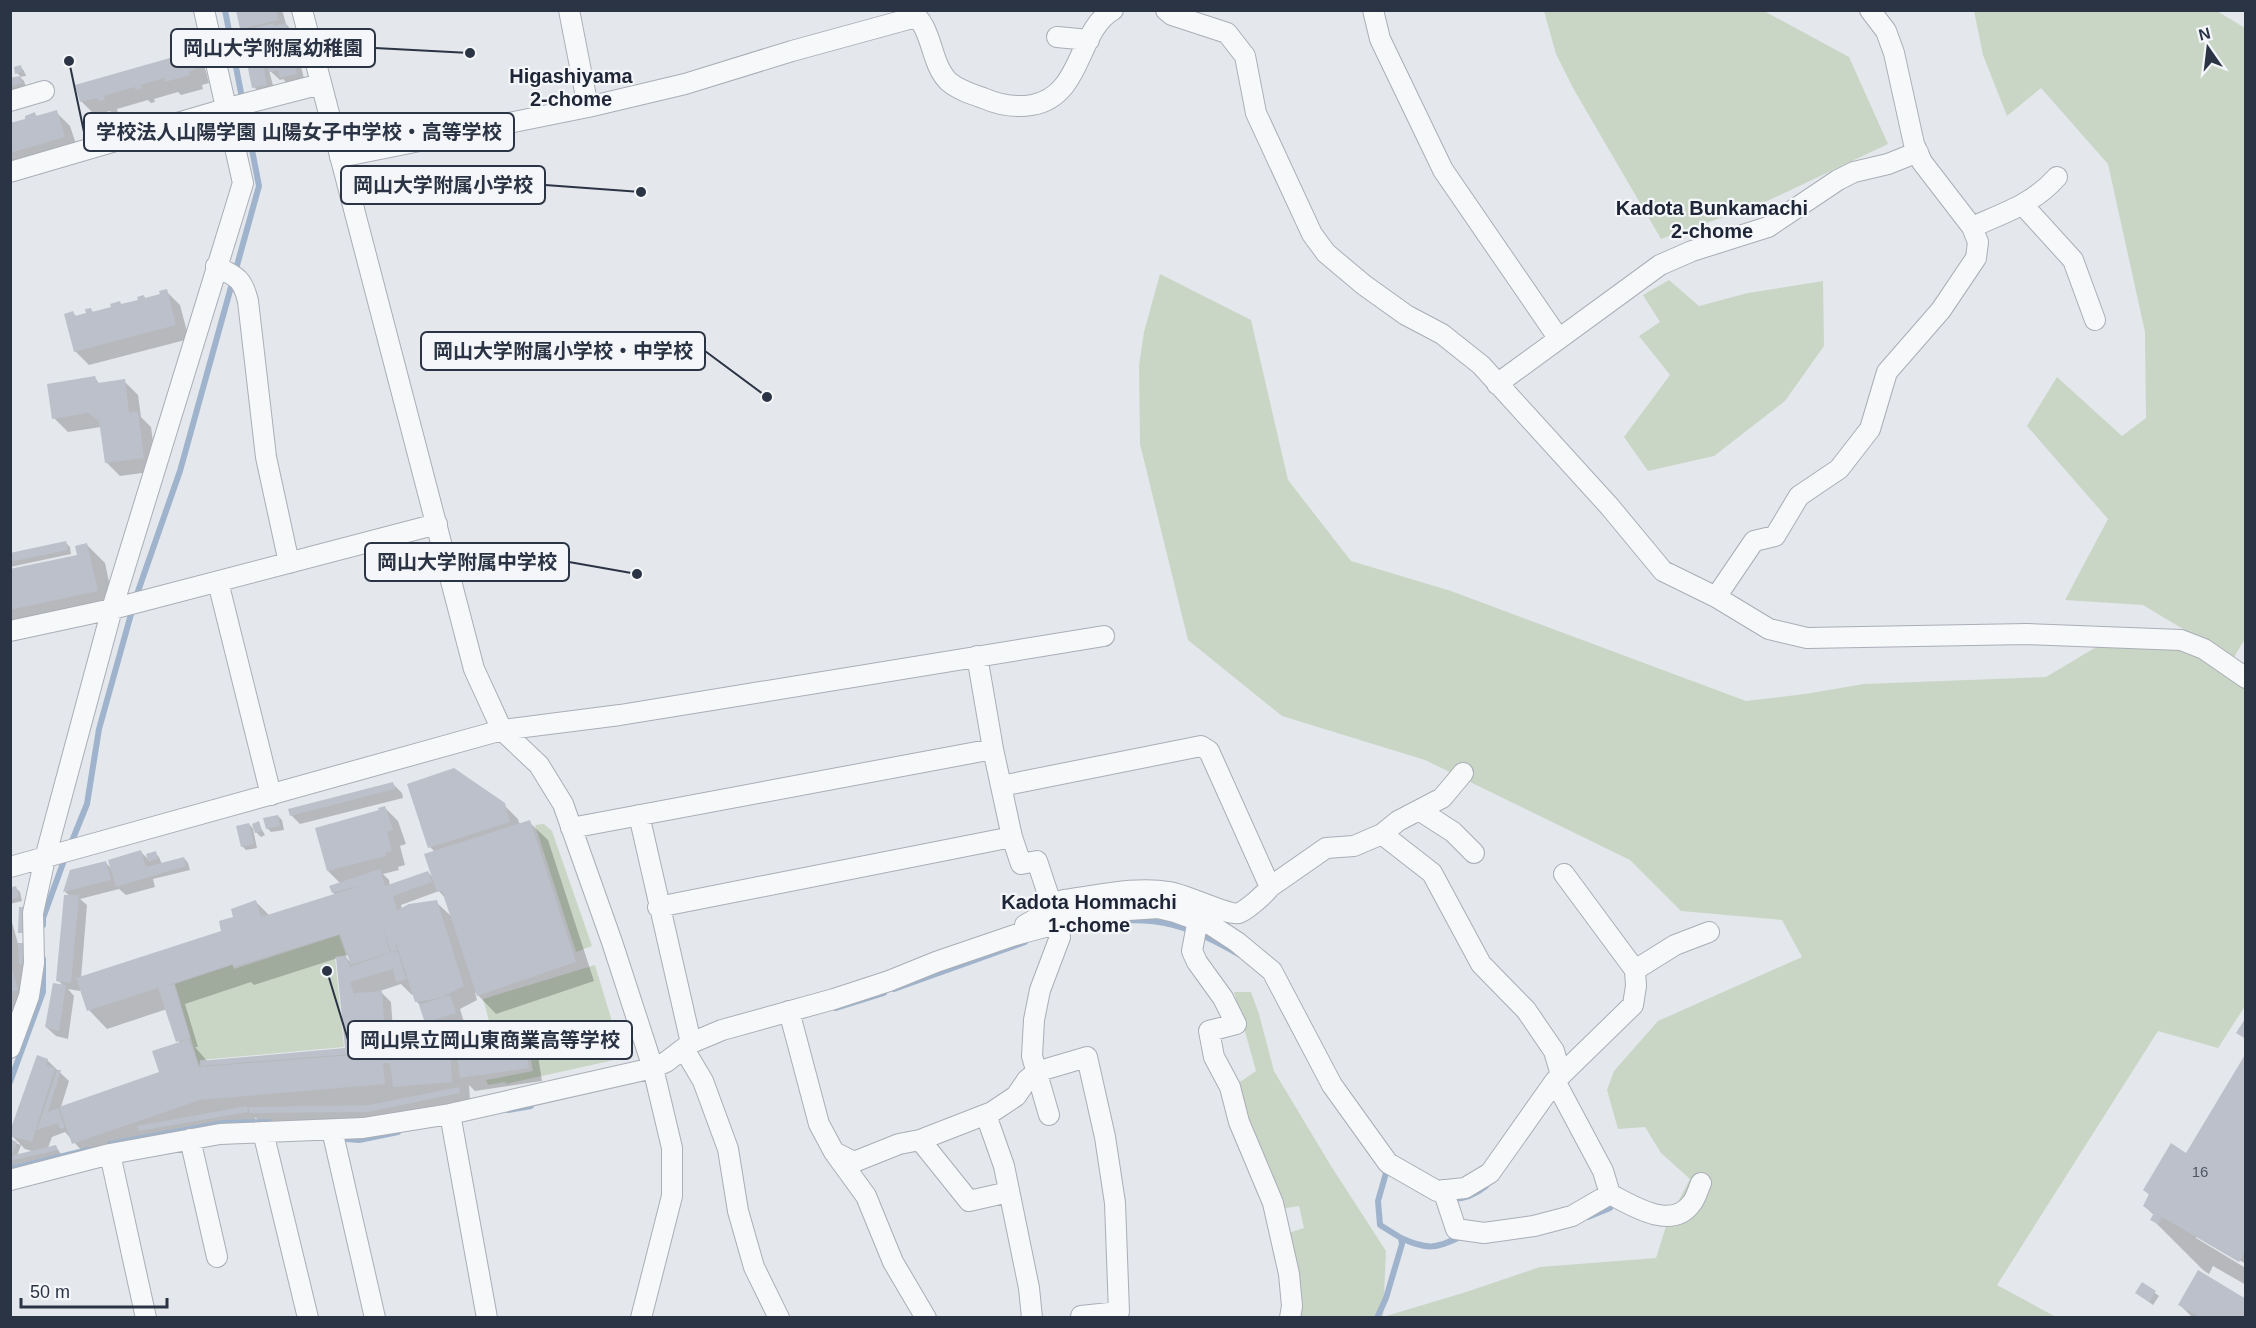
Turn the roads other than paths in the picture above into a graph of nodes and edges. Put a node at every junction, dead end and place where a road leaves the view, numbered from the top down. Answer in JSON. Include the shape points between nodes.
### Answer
{"nodes":[{"id":1,"x":204,"y":10,"type":"edge"},
{"id":2,"x":302,"y":10,"type":"edge"},
{"id":3,"x":569,"y":10,"type":"edge"},
{"id":4,"x":1113,"y":10,"type":"edge"},
{"id":5,"x":1166,"y":10,"type":"edge"},
{"id":6,"x":1373,"y":10,"type":"edge"},
{"id":7,"x":1870,"y":10,"type":"edge"},
{"id":8,"x":913,"y":14,"type":"edge"},
{"id":9,"x":1057,"y":37,"type":"dead end"},
{"id":10,"x":1089,"y":40,"type":"junction"},
{"id":11,"x":321,"y":84,"type":"junction"},
{"id":12,"x":44,"y":91,"type":"dead end"},
{"id":13,"x":10,"y":101,"type":"edge"},
{"id":14,"x":236,"y":106,"type":"junction"},
{"id":15,"x":588,"y":106,"type":"junction"},
{"id":16,"x":1918,"y":152,"type":"junction"},
{"id":17,"x":340,"y":157,"type":"junction"},
{"id":18,"x":10,"y":172,"type":"edge"},
{"id":19,"x":2057,"y":177,"type":"dead end"},
{"id":20,"x":2023,"y":205,"type":"junction"},
{"id":21,"x":1972,"y":227,"type":"junction"},
{"id":22,"x":228,"y":272,"type":"junction"},
{"id":23,"x":2095,"y":320,"type":"dead end"},
{"id":24,"x":1558,"y":339,"type":"junction"},
{"id":25,"x":1497,"y":384,"type":"junction"},
{"id":26,"x":437,"y":524,"type":"junction"},
{"id":27,"x":289,"y":563,"type":"junction"},
{"id":28,"x":218,"y":582,"type":"junction"},
{"id":29,"x":1716,"y":597,"type":"junction"},
{"id":30,"x":126,"y":605,"type":"junction"},
{"id":31,"x":10,"y":631,"type":"edge"},
{"id":32,"x":1104,"y":636,"type":"dead end"},
{"id":33,"x":976,"y":656,"type":"junction"},
{"id":34,"x":2246,"y":678,"type":"edge"},
{"id":35,"x":502,"y":730,"type":"junction"},
{"id":36,"x":993,"y":749,"type":"junction"},
{"id":37,"x":1463,"y":773,"type":"dead end"},
{"id":38,"x":1001,"y":786,"type":"junction"},
{"id":39,"x":271,"y":795,"type":"junction"},
{"id":40,"x":1419,"y":810,"type":"junction"},
{"id":41,"x":639,"y":815,"type":"junction"},
{"id":42,"x":571,"y":828,"type":"junction"},
{"id":43,"x":1382,"y":834,"type":"junction"},
{"id":44,"x":1012,"y":837,"type":"junction"},
{"id":45,"x":60,"y":854,"type":"junction"},
{"id":46,"x":1474,"y":854,"type":"dead end"},
{"id":47,"x":10,"y":867,"type":"edge"},
{"id":48,"x":1564,"y":874,"type":"dead end"},
{"id":49,"x":1270,"y":887,"type":"junction"},
{"id":50,"x":658,"y":907,"type":"junction"},
{"id":51,"x":1056,"y":924,"type":"junction"},
{"id":52,"x":1196,"y":927,"type":"junction"},
{"id":53,"x":1709,"y":932,"type":"dead end"},
{"id":54,"x":1635,"y":970,"type":"junction"},
{"id":55,"x":789,"y":1011,"type":"junction"},
{"id":56,"x":688,"y":1046,"type":"junction"},
{"id":57,"x":10,"y":1048,"type":"edge"},
{"id":58,"x":653,"y":1068,"type":"junction"},
{"id":59,"x":1036,"y":1072,"type":"junction"},
{"id":60,"x":1558,"y":1078,"type":"junction"},
{"id":61,"x":450,"y":1114,"type":"junction"},
{"id":62,"x":986,"y":1115,"type":"junction"},
{"id":63,"x":1049,"y":1115,"type":"dead end"},
{"id":64,"x":332,"y":1130,"type":"junction"},
{"id":65,"x":263,"y":1132,"type":"junction"},
{"id":66,"x":190,"y":1139,"type":"junction"},
{"id":67,"x":920,"y":1140,"type":"junction"},
{"id":68,"x":834,"y":1152,"type":"junction"},
{"id":69,"x":110,"y":1154,"type":"junction"},
{"id":70,"x":10,"y":1180,"type":"edge"},
{"id":71,"x":1701,"y":1183,"type":"dead end"},
{"id":72,"x":1009,"y":1192,"type":"junction"},
{"id":73,"x":1610,"y":1194,"type":"junction"},
{"id":74,"x":1445,"y":1196,"type":"junction"},
{"id":75,"x":217,"y":1257,"type":"dead end"},
{"id":76,"x":645,"y":1314,"type":"edge"},
{"id":77,"x":146,"y":1317,"type":"edge"},
{"id":78,"x":308,"y":1317,"type":"edge"},
{"id":79,"x":375,"y":1317,"type":"edge"},
{"id":80,"x":487,"y":1317,"type":"edge"},
{"id":81,"x":779,"y":1317,"type":"edge"},
{"id":82,"x":927,"y":1317,"type":"edge"},
{"id":83,"x":1032,"y":1317,"type":"edge"},
{"id":84,"x":1081,"y":1317,"type":"edge"},
{"id":85,"x":1290,"y":1317,"type":"edge"}],
"edges":[{"from":1,"to":14,"type":"street"},
{"from":2,"to":11,"type":"street"},
{"from":3,"to":15,"type":"street"},
{"from":4,"to":10,"type":"street","via":[[1100,20]]},
{"from":5,"to":25,"type":"street","via":[[1227,33],[1245,56],[1256,113],[1312,234],[1326,253],[1406,315],[1442,334],[1481,365]]},
{"from":6,"to":24,"type":"street","via":[[1380,39],[1443,170]]},
{"from":7,"to":16,"type":"street","via":[[1886,31],[1894,53]]},
{"from":8,"to":10,"type":"street","via":[[949,82],[1010,106],[1040,103],[1058,93]]},
{"from":8,"to":15,"type":"street","via":[[685,84]]},
{"from":9,"to":10,"type":"street"},
{"from":11,"to":14,"type":"street"},
{"from":11,"to":17,"type":"street"},
{"from":12,"to":13,"type":"street"},
{"from":14,"to":18,"type":"street"},
{"from":14,"to":22,"type":"street","via":[[243,183]]},
{"from":15,"to":17,"type":"street"},
{"from":16,"to":21,"type":"street"},
{"from":16,"to":24,"type":"street","via":[[1838,180],[1768,227],[1660,265]]},
{"from":17,"to":26,"type":"street"},
{"from":19,"to":20,"type":"street","via":[[2043,193]]},
{"from":20,"to":21,"type":"street"},
{"from":20,"to":23,"type":"street","via":[[2073,260]]},
{"from":21,"to":29,"type":"street","via":[[1978,242],[1976,258],[1941,310],[1887,372],[1870,429],[1839,469],[1799,496],[1775,536],[1754,541]]},
{"from":22,"to":27,"type":"street","via":[[244,284],[248,301],[266,457]]},
{"from":22,"to":30,"type":"street"},
{"from":24,"to":25,"type":"street"},
{"from":25,"to":29,"type":"street","via":[[1663,571]]},
{"from":26,"to":27,"type":"street"},
{"from":26,"to":35,"type":"street","via":[[474,669]]},
{"from":27,"to":28,"type":"street"},
{"from":28,"to":30,"type":"street"},
{"from":28,"to":39,"type":"street"},
{"from":29,"to":34,"type":"street","via":[[1769,629],[1807,638],[2027,634],[2181,640],[2204,649]]},
{"from":30,"to":31,"type":"street"},
{"from":30,"to":45,"type":"street"},
{"from":32,"to":33,"type":"street"},
{"from":33,"to":35,"type":"street","via":[[620,715]]},
{"from":33,"to":36,"type":"street"},
{"from":35,"to":39,"type":"street"},
{"from":35,"to":42,"type":"street","via":[[539,765],[563,804]]},
{"from":36,"to":38,"type":"street"},
{"from":36,"to":41,"type":"street"},
{"from":37,"to":40,"type":"street","via":[[1442,798]]},
{"from":38,"to":44,"type":"street"},
{"from":38,"to":49,"type":"street","via":[[1201,746],[1209,751]]},
{"from":39,"to":45,"type":"street"},
{"from":40,"to":43,"type":"street","via":[[1398,820]]},
{"from":40,"to":46,"type":"street","via":[[1453,832]]},
{"from":41,"to":42,"type":"street"},
{"from":41,"to":50,"type":"street"},
{"from":42,"to":58,"type":"street"},
{"from":43,"to":49,"type":"street","via":[[1354,846],[1326,848]]},
{"from":43,"to":60,"type":"street","via":[[1432,873],[1481,964],[1526,1010],[1554,1052]]},
{"from":44,"to":50,"type":"street"},
{"from":44,"to":51,"type":"street","via":[[1021,864],[1037,861]]},
{"from":45,"to":47,"type":"street"},
{"from":45,"to":57,"type":"street","via":[[33,913],[34,963],[28,996]]},
{"from":48,"to":54,"type":"street"},
{"from":49,"to":51,"type":"street","via":[[1238,913],[1230,914],[1179,894],[1148,890],[1064,900],[1058,902]]},
{"from":50,"to":56,"type":"street"},
{"from":51,"to":52,"type":"street","via":[[1064,918],[1158,908]]},
{"from":51,"to":55,"type":"street","via":[[1023,926],[1015,935],[889,981]]},
{"from":51,"to":59,"type":"street","via":[[1060,937],[1040,990],[1034,1020],[1032,1056]]},
{"from":52,"to":74,"type":"street","via":[[1237,942],[1272,971],[1332,1085],[1388,1163]]},
{"from":52,"to":85,"type":"street","via":[[1192,951],[1236,1024],[1209,1031],[1214,1057],[1230,1087],[1239,1122],[1273,1203],[1289,1275]]},
{"from":53,"to":54,"type":"street","via":[[1675,945]]},
{"from":54,"to":60,"type":"street","via":[[1633,1005]]},
{"from":55,"to":56,"type":"street","via":[[722,1029]]},
{"from":55,"to":68,"type":"street","via":[[819,1124]]},
{"from":56,"to":58,"type":"street"},
{"from":56,"to":81,"type":"street","via":[[728,1149],[738,1211],[754,1267]]},
{"from":58,"to":61,"type":"street"},
{"from":58,"to":76,"type":"street","via":[[672,1148],[672,1197]]},
{"from":59,"to":62,"type":"street","via":[[1016,1096]]},
{"from":59,"to":63,"type":"street"},
{"from":59,"to":84,"type":"street","via":[[1087,1056],[1105,1137],[1115,1203],[1119,1312]]},
{"from":60,"to":73,"type":"street","via":[[1603,1171]]},
{"from":60,"to":74,"type":"street","via":[[1490,1173]]},
{"from":61,"to":64,"type":"street"},
{"from":61,"to":80,"type":"street"},
{"from":62,"to":67,"type":"street"},
{"from":62,"to":72,"type":"street"},
{"from":64,"to":65,"type":"street"},
{"from":64,"to":79,"type":"street"},
{"from":65,"to":66,"type":"street"},
{"from":65,"to":78,"type":"street"},
{"from":66,"to":69,"type":"street"},
{"from":66,"to":75,"type":"street"},
{"from":67,"to":68,"type":"street","via":[[898,1144],[854,1162]]},
{"from":67,"to":72,"type":"street","via":[[969,1201]]},
{"from":68,"to":82,"type":"street","via":[[866,1196],[893,1262]]},
{"from":69,"to":70,"type":"street"},
{"from":69,"to":77,"type":"street"},
{"from":71,"to":73,"type":"street","via":[[1691,1205],[1679,1214],[1662,1216]]},
{"from":72,"to":83,"type":"street"},
{"from":73,"to":74,"type":"street","via":[[1572,1216],[1534,1227],[1484,1233],[1456,1229]]}]}
